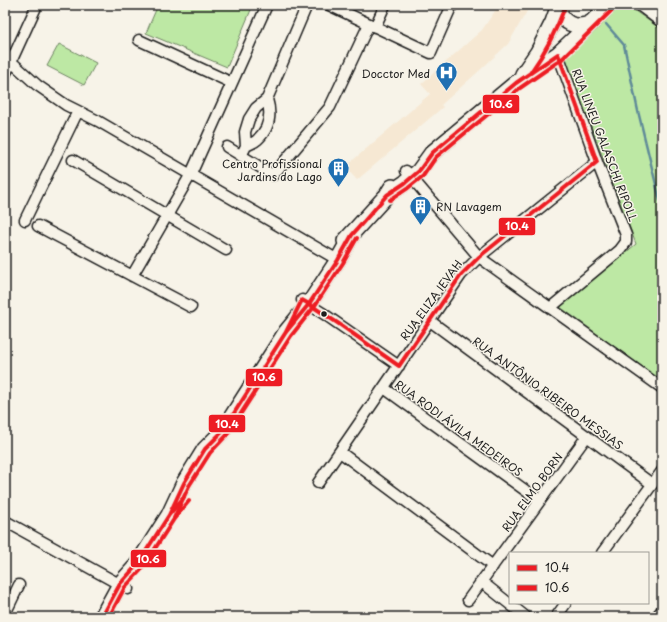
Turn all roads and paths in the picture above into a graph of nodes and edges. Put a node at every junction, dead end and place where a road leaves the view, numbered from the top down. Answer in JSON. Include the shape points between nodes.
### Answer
{"nodes":[{"id":1,"x":37,"y":5,"type":"edge"},
{"id":2,"x":267,"y":5,"type":"edge"},
{"id":3,"x":308,"y":5,"type":"edge"},
{"id":4,"x":329,"y":5,"type":"edge"},
{"id":5,"x":385,"y":5,"type":"edge"},
{"id":6,"x":452,"y":5,"type":"edge"},
{"id":7,"x":559,"y":5,"type":"edge"},
{"id":8,"x":609,"y":5,"type":"edge"},
{"id":9,"x":642,"y":5,"type":"edge"},
{"id":10,"x":662,"y":20,"type":"edge"},
{"id":11,"x":592,"y":22,"type":"junction"},
{"id":12,"x":372,"y":25,"type":"junction"},
{"id":13,"x":139,"y":40,"type":"dead end"},
{"id":14,"x":558,"y":54,"type":"junction"},
{"id":15,"x":8,"y":59,"type":"edge"},
{"id":16,"x":5,"y":75,"type":"edge"},
{"id":17,"x":232,"y":83,"type":"junction"},
{"id":18,"x":516,"y":84,"type":"junction"},
{"id":19,"x":267,"y":100,"type":"junction"},
{"id":20,"x":78,"y":111,"type":"junction"},
{"id":21,"x":227,"y":147,"type":"dead end"},
{"id":22,"x":244,"y":151,"type":"junction"},
{"id":23,"x":73,"y":160,"type":"dead end"},
{"id":24,"x":597,"y":162,"type":"junction"},
{"id":25,"x":191,"y":174,"type":"junction"},
{"id":26,"x":409,"y":174,"type":"junction"},
{"id":27,"x":167,"y":215,"type":"junction"},
{"id":28,"x":25,"y":220,"type":"dead end"},
{"id":29,"x":38,"y":226,"type":"dead end"},
{"id":30,"x":226,"y":250,"type":"dead end"},
{"id":31,"x":479,"y":257,"type":"junction"},
{"id":32,"x":334,"y":258,"type":"junction"},
{"id":33,"x":132,"y":276,"type":"junction"},
{"id":34,"x":306,"y":302,"type":"junction"},
{"id":35,"x":191,"y":307,"type":"dead end"},
{"id":36,"x":550,"y":308,"type":"junction"},
{"id":37,"x":430,"y":321,"type":"junction"},
{"id":38,"x":399,"y":366,"type":"junction"},
{"id":39,"x":384,"y":388,"type":"junction"},
{"id":40,"x":662,"y":388,"type":"edge"},
{"id":41,"x":587,"y":436,"type":"junction"},
{"id":42,"x":340,"y":452,"type":"junction"},
{"id":43,"x":662,"y":470,"type":"edge"},
{"id":44,"x":318,"y":483,"type":"dead end"},
{"id":45,"x":652,"y":484,"type":"junction"},
{"id":46,"x":540,"y":501,"type":"junction"},
{"id":47,"x":5,"y":520,"type":"edge"},
{"id":48,"x":603,"y":552,"type":"edge"},
{"id":49,"x":493,"y":566,"type":"junction"},
{"id":50,"x":482,"y":582,"type":"junction"},
{"id":51,"x":19,"y":585,"type":"dead end"},
{"id":52,"x":124,"y":587,"type":"junction"},
{"id":53,"x":468,"y":600,"type":"dead end"},
{"id":54,"x":509,"y":603,"type":"edge"},
{"id":55,"x":510,"y":604,"type":"edge"},
{"id":56,"x":565,"y":604,"type":"edge"},
{"id":57,"x":662,"y":610,"type":"edge"},
{"id":58,"x":5,"y":614,"type":"edge"},
{"id":59,"x":102,"y":617,"type":"edge"},
{"id":60,"x":113,"y":617,"type":"edge"},
{"id":61,"x":526,"y":617,"type":"edge"},
{"id":62,"x":556,"y":617,"type":"edge"},
{"id":63,"x":656,"y":617,"type":"edge"}],
"edges":[{"from":1,"to":15,"type":"street"},
{"from":2,"to":17,"type":"street"},
{"from":3,"to":19,"type":"street"},
{"from":4,"to":12,"type":"street"},
{"from":5,"to":12,"type":"street"},
{"from":6,"to":12,"type":"street","via":[[431,53]]},
{"from":7,"to":11,"type":"street","via":[[559,11],[567,22],[580,26]]},
{"from":7,"to":18,"type":"main road","via":[[538,52]]},
{"from":8,"to":11,"type":"main road"},
{"from":9,"to":10,"type":"street"},
{"from":11,"to":14,"type":"main road"},
{"from":12,"to":22,"type":"street","via":[[330,107],[273,175]]},
{"from":13,"to":17,"type":"street"},
{"from":14,"to":18,"type":"main road"},
{"from":14,"to":24,"type":"street","name":"RUA LINEU GALASCHI RIPOLL"},
{"from":15,"to":16,"type":"street"},
{"from":15,"to":20,"type":"street","via":[[37,85]]},
{"from":17,"to":25,"type":"street"},
{"from":18,"to":26,"type":"main road","via":[[432,153],[419,171]]},
{"from":19,"to":22,"type":"street","via":[[256,108],[249,119]]},
{"from":19,"to":22,"type":"street","via":[[270,108],[265,130]]},
{"from":20,"to":25,"type":"street"},
{"from":20,"to":28,"type":"street"},
{"from":21,"to":22,"type":"street"},
{"from":23,"to":27,"type":"street"},
{"from":24,"to":31,"type":"street","name":"RUA ELIZA IEVAH"},
{"from":24,"to":36,"type":"street","name":"RUA LINEU GALASCHI RIPOLL","via":[[626,235],[626,242],[620,250]]},
{"from":25,"to":27,"type":"street"},
{"from":25,"to":32,"type":"street"},
{"from":26,"to":31,"type":"street"},
{"from":26,"to":32,"type":"main road","via":[[405,183],[387,195]]},
{"from":27,"to":30,"type":"street"},
{"from":27,"to":33,"type":"street"},
{"from":29,"to":33,"type":"street"},
{"from":31,"to":36,"type":"street"},
{"from":31,"to":37,"type":"street","name":"RUA ELIZA IEVAH","via":[[461,275]]},
{"from":32,"to":34,"type":"main road"},
{"from":33,"to":35,"type":"street"},
{"from":34,"to":38,"type":"street"},
{"from":34,"to":52,"type":"main road","via":[[222,432],[213,455],[188,485]]},
{"from":36,"to":40,"type":"street"},
{"from":37,"to":38,"type":"street","name":"RUA ELIZA IEVAH"},
{"from":37,"to":41,"type":"street","name":"RUA ANTÔNIO RIBEIRO MESSIAS"},
{"from":38,"to":39,"type":"street","name":"RUA ELIZA IEVAH"},
{"from":39,"to":42,"type":"street","name":"RUA ELIZA IEVAH"},
{"from":39,"to":46,"type":"street","name":"RUA RODI ÁVILA MEDEIROS"},
{"from":41,"to":45,"type":"street","name":"RUA ANTÔNIO RIBEIRO MESSIAS"},
{"from":41,"to":46,"type":"street","name":"RUA ELMO BORN"},
{"from":42,"to":44,"type":"street","name":"RUA ELIZA IEVAH"},
{"from":42,"to":49,"type":"street"},
{"from":43,"to":45,"type":"street"},
{"from":45,"to":48,"type":"street"},
{"from":46,"to":49,"type":"street","name":"RUA ELMO BORN"},
{"from":47,"to":52,"type":"street"},
{"from":49,"to":50,"type":"street","name":"RUA ELMO BORN"},
{"from":50,"to":53,"type":"street","name":"RUA ELMO BORN"},
{"from":50,"to":54,"type":"street"},
{"from":51,"to":58,"type":"street"},
{"from":52,"to":59,"type":"main road"},
{"from":52,"to":60,"type":"main road"},
{"from":55,"to":61,"type":"street"},
{"from":56,"to":62,"type":"street"},
{"from":57,"to":63,"type":"street"}]}
